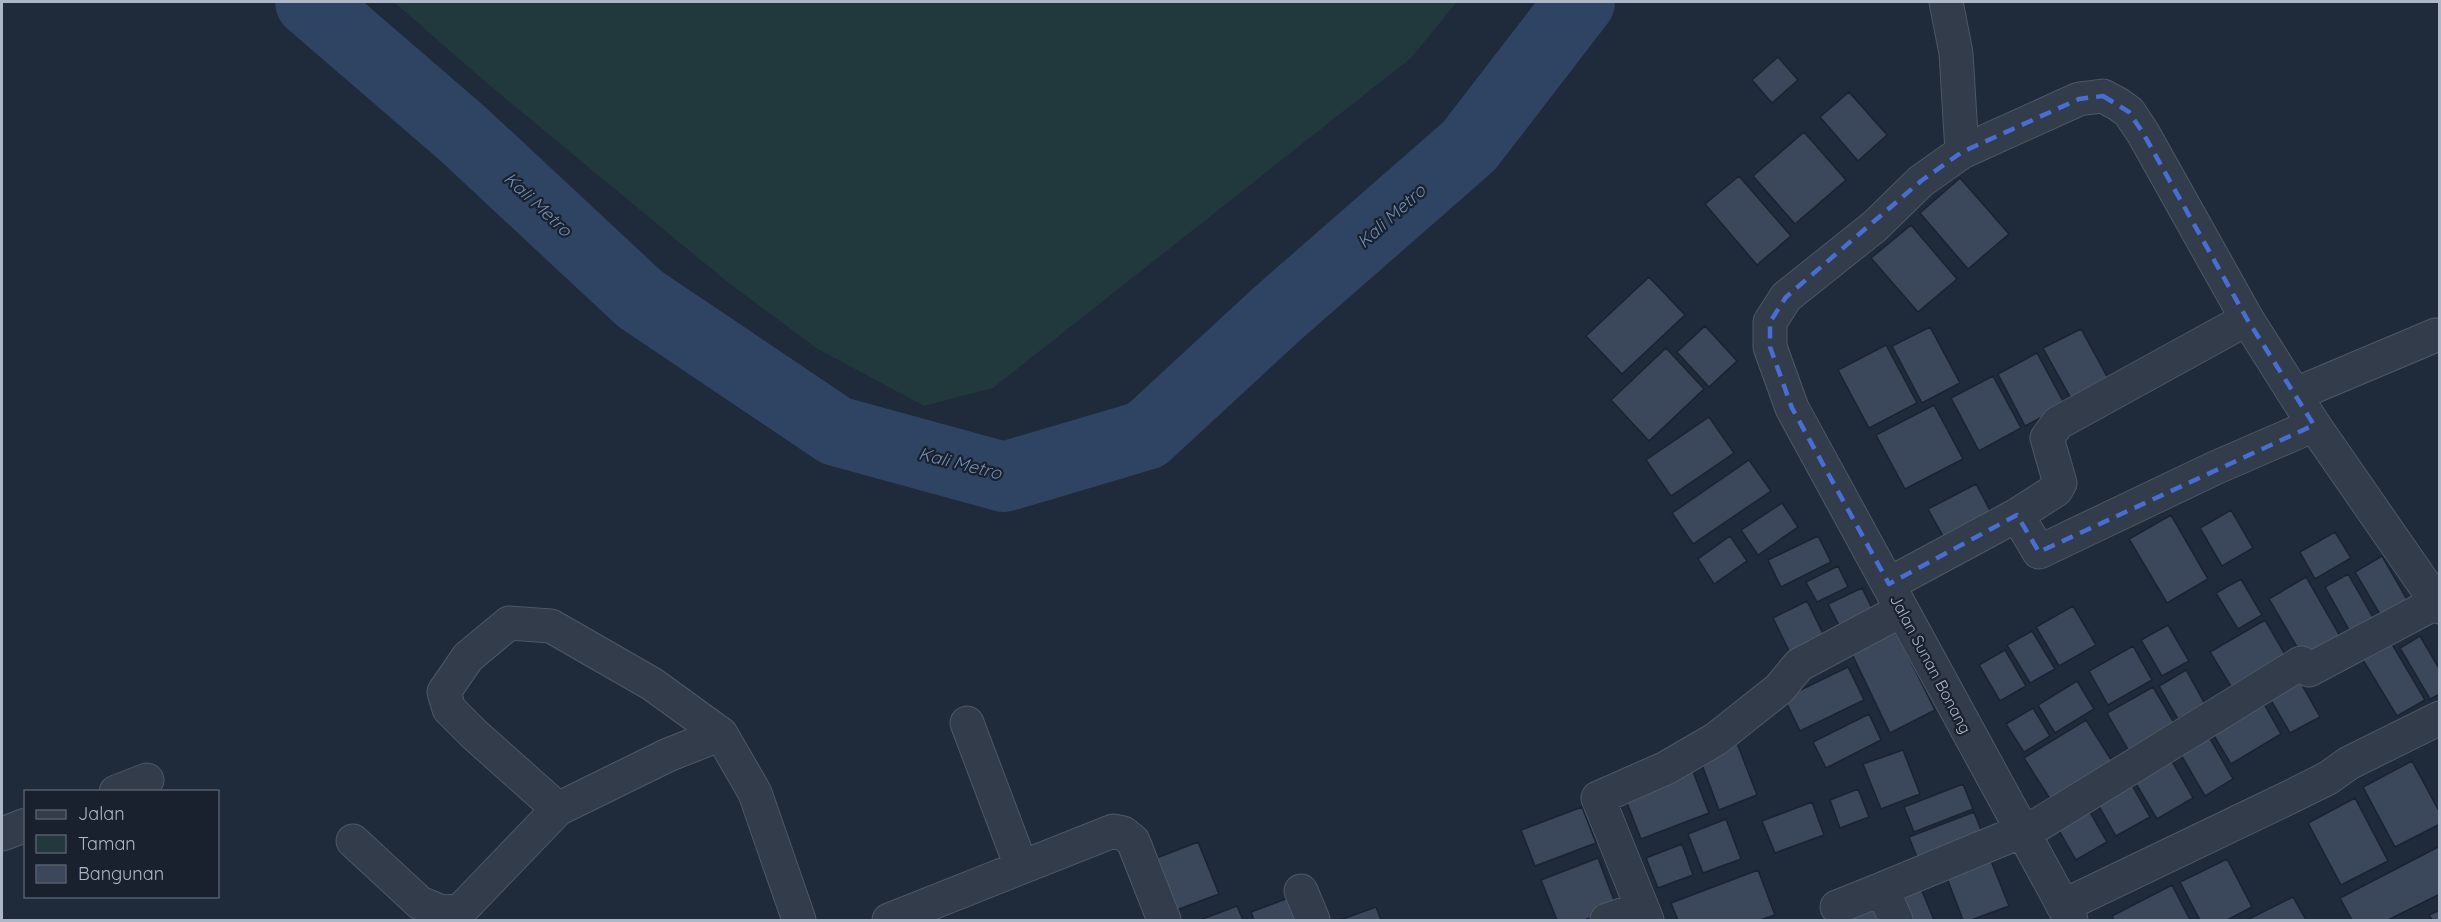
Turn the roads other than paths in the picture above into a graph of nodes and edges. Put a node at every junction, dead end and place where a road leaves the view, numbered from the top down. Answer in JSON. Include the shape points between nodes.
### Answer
{"nodes":[{"id":1,"x":1946,"y":2,"type":"edge"},
{"id":2,"x":1962,"y":152,"type":"junction"},
{"id":3,"x":2247,"y":319,"type":"junction"},
{"id":4,"x":2436,"y":335,"type":"dead end"},
{"id":5,"x":2296,"y":394,"type":"junction"},
{"id":6,"x":2314,"y":425,"type":"junction"},
{"id":7,"x":2017,"y":515,"type":"junction"},
{"id":8,"x":1895,"y":597,"type":"junction"},
{"id":9,"x":2438,"y":605,"type":"edge"},
{"id":10,"x":2439,"y":718,"type":"edge"},
{"id":11,"x":967,"y":723,"type":"dead end"},
{"id":12,"x":722,"y":734,"type":"junction"},
{"id":13,"x":147,"y":780,"type":"dead end"},
{"id":14,"x":121,"y":790,"type":"edge"},
{"id":15,"x":558,"y":809,"type":"junction"},
{"id":16,"x":24,"y":826,"type":"edge"},
{"id":17,"x":2023,"y":832,"type":"junction"},
{"id":18,"x":2,"y":834,"type":"edge"},
{"id":19,"x":353,"y":841,"type":"dead end"},
{"id":20,"x":1022,"y":866,"type":"junction"},
{"id":21,"x":1882,"y":889,"type":"junction"},
{"id":22,"x":1837,"y":907,"type":"dead end"},
{"id":23,"x":2067,"y":913,"type":"edge"},
{"id":24,"x":1645,"y":914,"type":"edge"},
{"id":25,"x":459,"y":916,"type":"edge"},
{"id":26,"x":799,"y":921,"type":"edge"},
{"id":27,"x":889,"y":921,"type":"edge"},
{"id":28,"x":1164,"y":921,"type":"edge"},
{"id":29,"x":1607,"y":921,"type":"edge"},
{"id":30,"x":1896,"y":921,"type":"edge"}],
"edges":[{"from":1,"to":2,"type":"street","via":[[1956,53]]},
{"from":2,"to":3,"type":"street","name":"Jalan Sunan Bonang","via":[[2079,99],[2103,96],[2118,104],[2129,112],[2143,133]]},
{"from":2,"to":8,"type":"street","name":"Jalan Sunan Bonang","via":[[1921,181],[1875,226],[1786,297],[1770,322],[1770,347],[1792,408]]},
{"from":3,"to":5,"type":"street","name":"Jalan Sunan Bonang"},
{"from":3,"to":7,"type":"street","via":[[2058,423],[2047,438],[2060,483],[2056,490]]},
{"from":4,"to":5,"type":"street"},
{"from":5,"to":6,"type":"street","name":"Jalan Sunan Bonang"},
{"from":6,"to":7,"type":"street","via":[[2039,552]]},
{"from":6,"to":9,"type":"street","name":"Jalan Sunan Bonang"},
{"from":7,"to":8,"type":"street"},
{"from":8,"to":17,"type":"street","name":"Jalan Sunan Bonang"},
{"from":8,"to":24,"type":"street","via":[[1799,665],[1779,689],[1716,739],[1666,768],[1598,798]]},
{"from":9,"to":17,"type":"street","via":[[2309,670],[2301,663]]},
{"from":10,"to":23,"type":"street"},
{"from":11,"to":20,"type":"street"},
{"from":12,"to":15,"type":"street","via":[[668,755]]},
{"from":12,"to":15,"type":"street","via":[[652,684],[551,626],[509,623],[468,657],[444,692],[449,709],[474,735]]},
{"from":12,"to":26,"type":"street","via":[[755,793]]},
{"from":13,"to":14,"type":"street"},
{"from":15,"to":25,"type":"street"},
{"from":16,"to":18,"type":"street"},
{"from":17,"to":21,"type":"street"},
{"from":17,"to":23,"type":"street","name":"Jalan Sunan Bonang"},
{"from":19,"to":25,"type":"street","via":[[420,903]]},
{"from":20,"to":27,"type":"street"},
{"from":20,"to":28,"type":"street","via":[[1113,831],[1123,833],[1133,841]]},
{"from":21,"to":22,"type":"street"},
{"from":21,"to":30,"type":"street"},
{"from":24,"to":29,"type":"street"}]}
